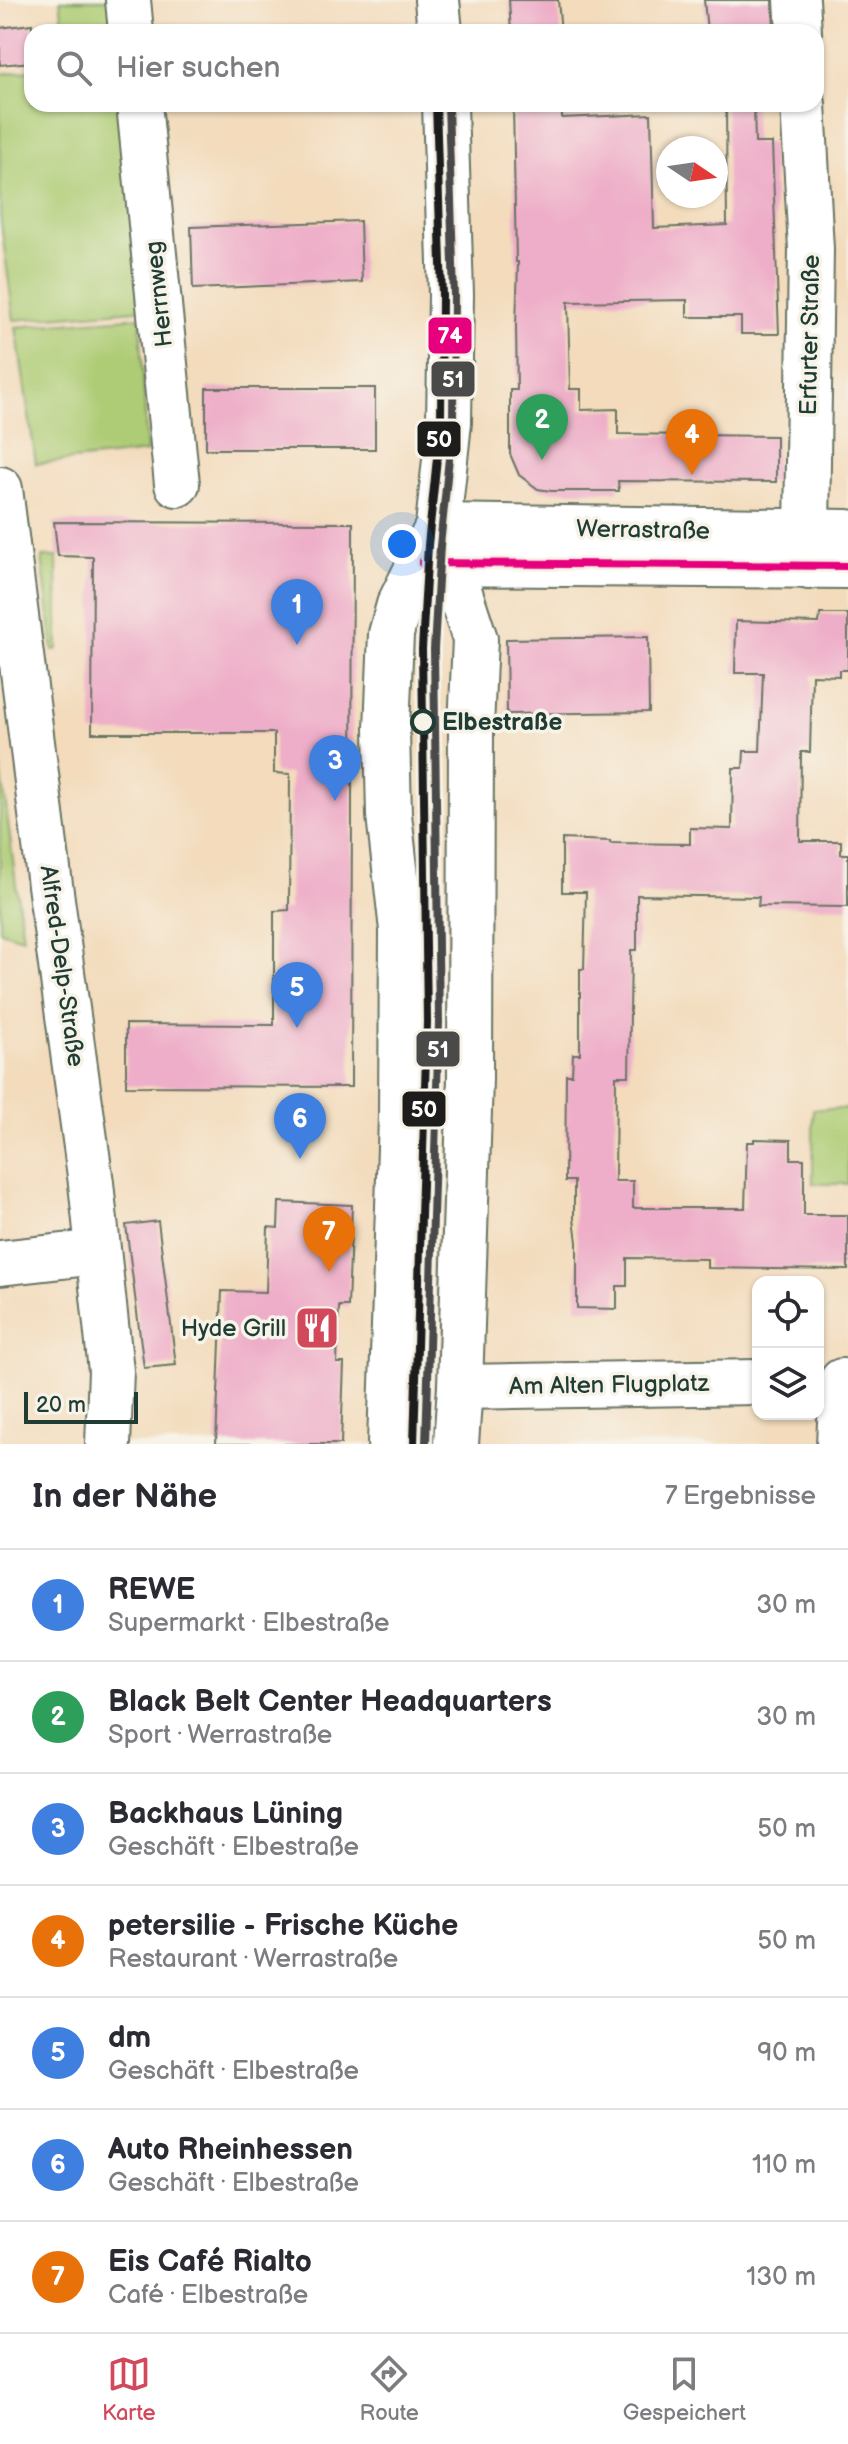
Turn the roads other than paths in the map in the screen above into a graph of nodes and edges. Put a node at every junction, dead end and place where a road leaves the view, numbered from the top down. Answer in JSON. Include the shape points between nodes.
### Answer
{"nodes":[{"id":1,"x":128,"y":0,"type":"edge"},
{"id":2,"x":437,"y":0,"type":"edge"},
{"id":3,"x":797,"y":0,"type":"edge"},
{"id":4,"x":130,"y":24,"type":"edge"},
{"id":5,"x":439,"y":24,"type":"edge"},
{"id":6,"x":798,"y":24,"type":"edge"},
{"id":7,"x":140,"y":112,"type":"edge"},
{"id":8,"x":445,"y":112,"type":"edge"},
{"id":9,"x":803,"y":112,"type":"edge"},
{"id":10,"x":177,"y":484,"type":"dead end"},
{"id":11,"x":0,"y":489,"type":"edge"},
{"id":12,"x":828,"y":549,"type":"edge"},
{"id":13,"x":437,"y":551,"type":"junction"},
{"id":14,"x":98,"y":1252,"type":"junction"},
{"id":15,"x":0,"y":1263,"type":"edge"},
{"id":16,"x":836,"y":1381,"type":"edge"},
{"id":17,"x":752,"y":1382,"type":"edge"},
{"id":18,"x":460,"y":1387,"type":"junction"},
{"id":19,"x":108,"y":1444,"type":"edge"},
{"id":20,"x":390,"y":1444,"type":"edge"},
{"id":21,"x":456,"y":1444,"type":"edge"},
{"id":22,"x":839,"y":1444,"type":"edge"}],
"edges":[{"from":1,"to":4,"type":"street"},
{"from":2,"to":5,"type":"street"},
{"from":3,"to":6,"type":"street"},
{"from":7,"to":10,"type":"street","name":"Herrnweg"},
{"from":8,"to":13,"type":"street","via":[[449,422]]},
{"from":9,"to":12,"type":"street","name":"Erfurter Straße"},
{"from":11,"to":14,"type":"street","name":"Alfred-Delp-Straße"},
{"from":12,"to":13,"type":"street","name":"Werrastraße"},
{"from":13,"to":18,"type":"street","via":[[475,639]]},
{"from":13,"to":20,"type":"street","via":[[399,605],[391,634],[389,815],[402,930]]},
{"from":14,"to":15,"type":"street"},
{"from":14,"to":19,"type":"street","name":"Alfred-Delp-Straße","via":[[111,1371]]},
{"from":16,"to":22,"type":"street"},
{"from":17,"to":18,"type":"street","name":"Am Alten Flugplatz"},
{"from":18,"to":21,"type":"street"}]}
